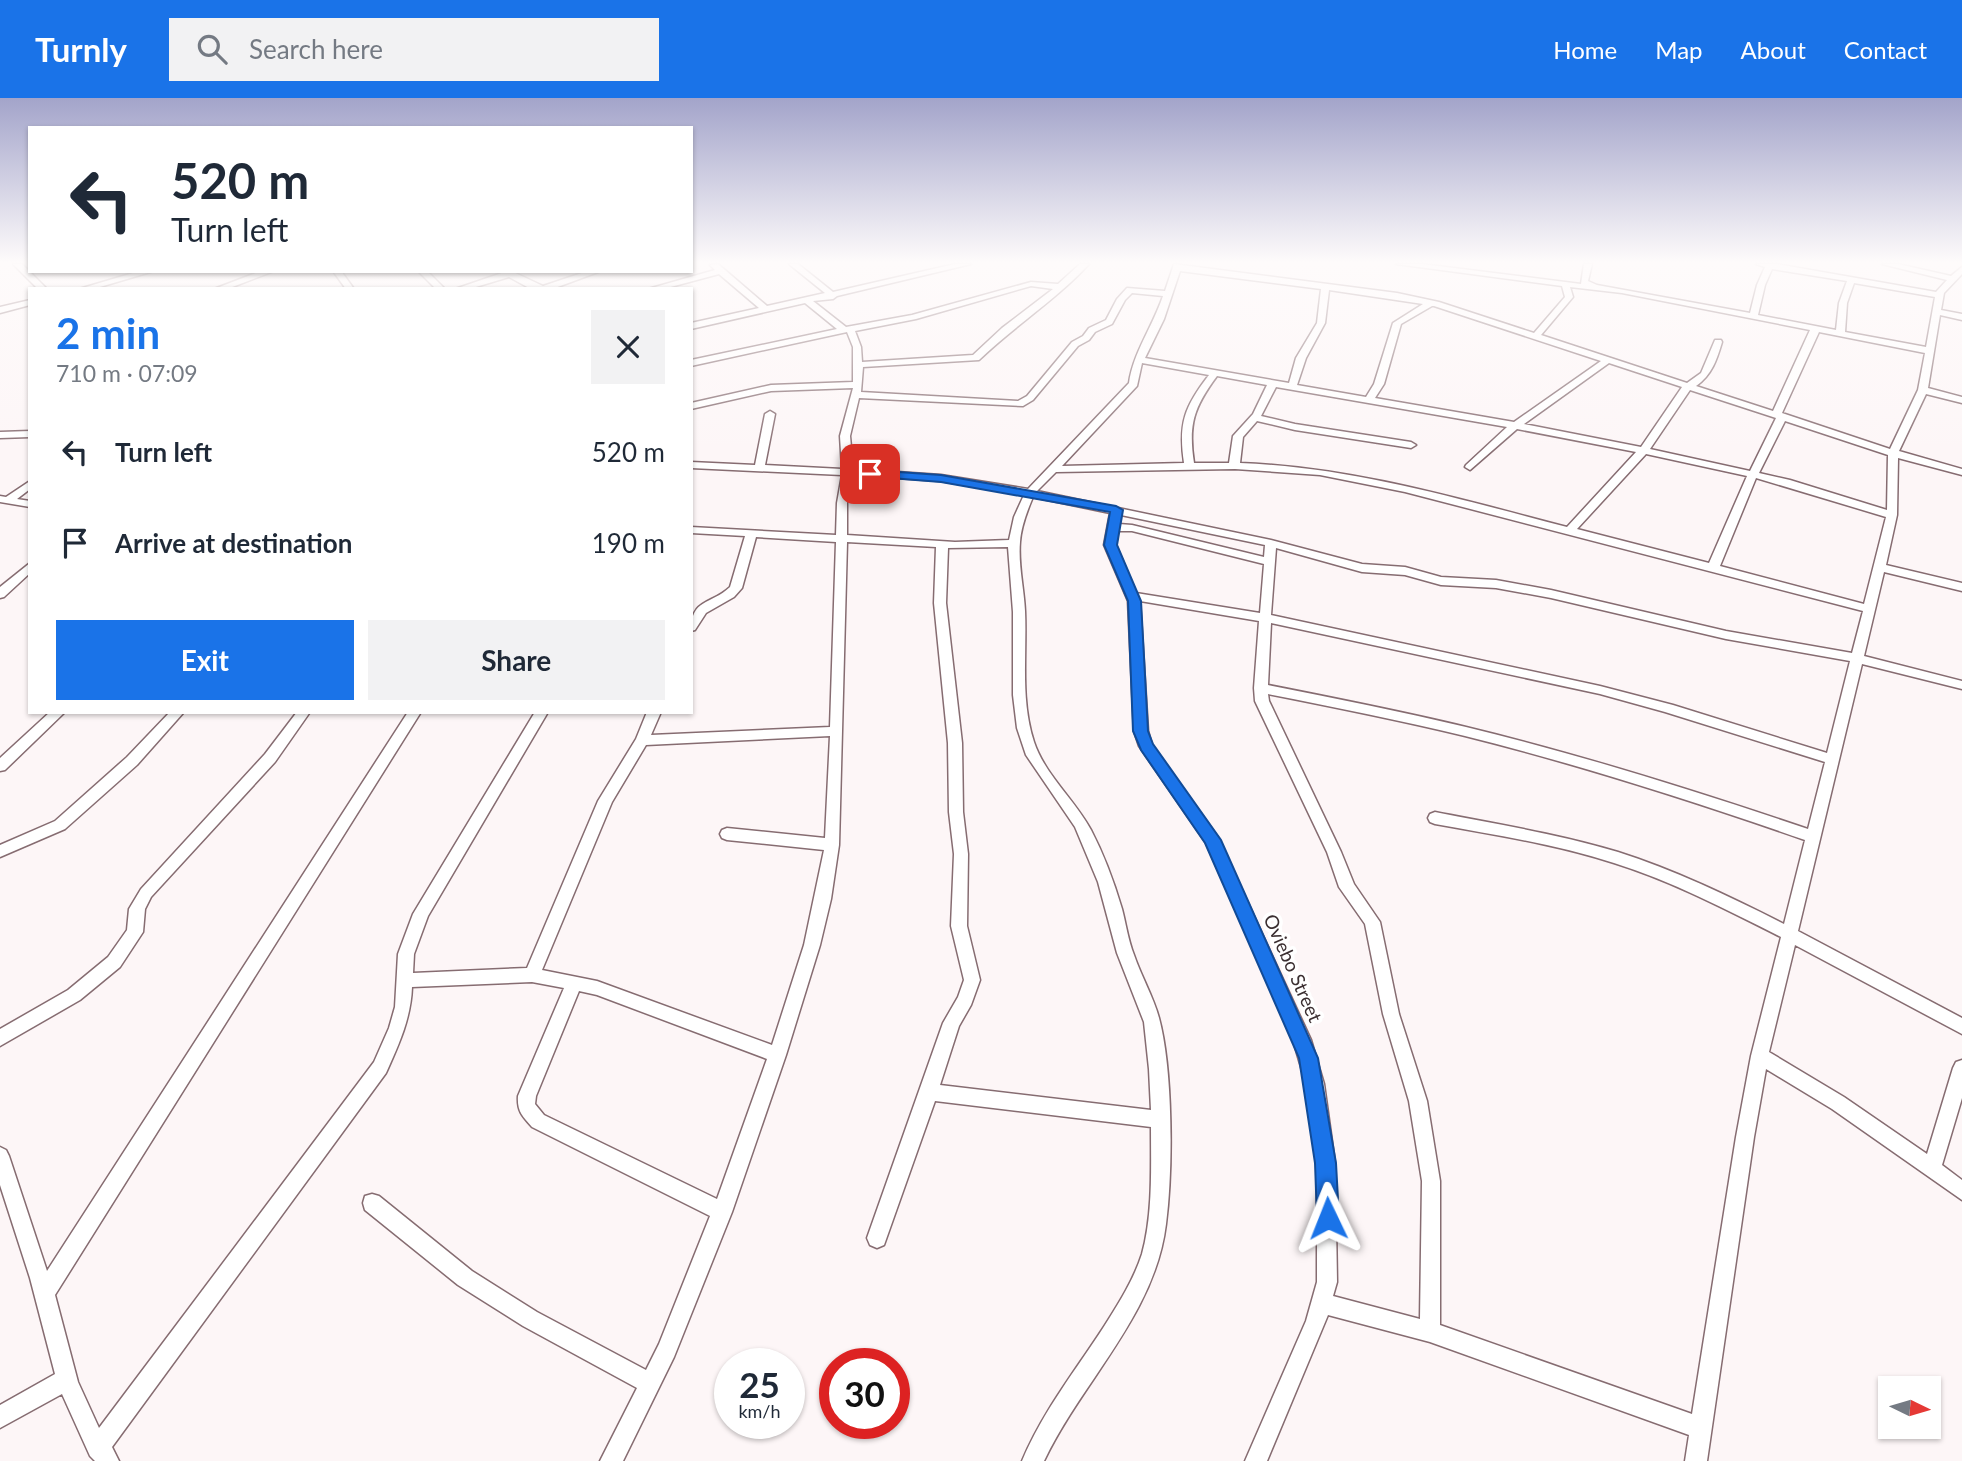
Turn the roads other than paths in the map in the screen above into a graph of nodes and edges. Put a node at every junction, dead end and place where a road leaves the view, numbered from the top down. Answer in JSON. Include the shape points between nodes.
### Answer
{"nodes":[{"id":1,"x":844,"y":328,"type":"edge"},
{"id":2,"x":859,"y":328,"type":"edge"},
{"id":3,"x":1008,"y":328,"type":"edge"},
{"id":4,"x":1097,"y":328,"type":"edge"},
{"id":5,"x":1156,"y":328,"type":"edge"},
{"id":6,"x":1318,"y":328,"type":"edge"},
{"id":7,"x":1396,"y":328,"type":"edge"},
{"id":8,"x":1509,"y":328,"type":"edge"},
{"id":9,"x":1543,"y":328,"type":"edge"},
{"id":10,"x":1804,"y":328,"type":"edge"},
{"id":11,"x":1841,"y":328,"type":"edge"},
{"id":12,"x":1934,"y":328,"type":"edge"},
{"id":13,"x":847,"y":330,"type":"junction"},
{"id":14,"x":1815,"y":330,"type":"junction"},
{"id":15,"x":1840,"y":334,"type":"junction"},
{"id":16,"x":1536,"y":336,"type":"junction"},
{"id":17,"x":1718,"y":342,"type":"dead end"},
{"id":18,"x":1930,"y":351,"type":"junction"},
{"id":19,"x":1139,"y":360,"type":"junction"},
{"id":20,"x":1608,"y":360,"type":"junction"},
{"id":21,"x":693,"y":363,"type":"edge"},
{"id":22,"x":858,"y":365,"type":"junction"},
{"id":23,"x":1215,"y":373,"type":"junction"},
{"id":24,"x":1272,"y":384,"type":"junction"},
{"id":25,"x":1688,"y":386,"type":"junction"},
{"id":26,"x":1292,"y":387,"type":"junction"},
{"id":27,"x":857,"y":390,"type":"junction"},
{"id":28,"x":1923,"y":390,"type":"junction"},
{"id":29,"x":1369,"y":400,"type":"junction"},
{"id":30,"x":1962,"y":400,"type":"edge"},
{"id":31,"x":693,"y":405,"type":"edge"},
{"id":32,"x":770,"y":414,"type":"dead end"},
{"id":33,"x":1779,"y":416,"type":"junction"},
{"id":34,"x":1254,"y":417,"type":"junction"},
{"id":35,"x":1515,"y":425,"type":"junction"},
{"id":36,"x":28,"y":433,"type":"edge"},
{"id":37,"x":0,"y":435,"type":"edge"},
{"id":38,"x":1411,"y":445,"type":"dead end"},
{"id":39,"x":1643,"y":451,"type":"junction"},
{"id":40,"x":1893,"y":453,"type":"junction"},
{"id":41,"x":1189,"y":464,"type":"junction"},
{"id":42,"x":693,"y":465,"type":"edge"},
{"id":43,"x":1234,"y":466,"type":"junction"},
{"id":44,"x":1471,"y":467,"type":"dead end"},
{"id":45,"x":759,"y":469,"type":"junction"},
{"id":46,"x":1054,"y":469,"type":"junction"},
{"id":47,"x":1962,"y":472,"type":"edge"},
{"id":48,"x":848,"y":474,"type":"junction"},
{"id":49,"x":1753,"y":475,"type":"junction"},
{"id":50,"x":28,"y":485,"type":"edge"},
{"id":51,"x":1030,"y":493,"type":"junction"},
{"id":52,"x":3,"y":500,"type":"edge"},
{"id":53,"x":28,"y":504,"type":"edge"},
{"id":54,"x":1892,"y":515,"type":"junction"},
{"id":55,"x":1115,"y":518,"type":"junction"},
{"id":56,"x":693,"y":530,"type":"edge"},
{"id":57,"x":1570,"y":530,"type":"junction"},
{"id":58,"x":751,"y":536,"type":"junction"},
{"id":59,"x":842,"y":538,"type":"junction"},
{"id":60,"x":1014,"y":543,"type":"junction"},
{"id":61,"x":1271,"y":543,"type":"junction"},
{"id":62,"x":942,"y":544,"type":"junction"},
{"id":63,"x":1268,"y":561,"type":"junction"},
{"id":64,"x":1880,"y":567,"type":"junction"},
{"id":65,"x":28,"y":568,"type":"edge"},
{"id":66,"x":1713,"y":568,"type":"junction"},
{"id":67,"x":1962,"y":587,"type":"edge"},
{"id":68,"x":0,"y":594,"type":"edge"},
{"id":69,"x":1133,"y":596,"type":"junction"},
{"id":70,"x":1870,"y":609,"type":"junction"},
{"id":71,"x":1265,"y":618,"type":"junction"},
{"id":72,"x":693,"y":623,"type":"edge"},
{"id":73,"x":1857,"y":658,"type":"junction"},
{"id":74,"x":1962,"y":685,"type":"edge"},
{"id":75,"x":1260,"y":688,"type":"junction"},
{"id":76,"x":57,"y":714,"type":"edge"},
{"id":77,"x":176,"y":714,"type":"edge"},
{"id":78,"x":303,"y":714,"type":"edge"},
{"id":79,"x":414,"y":714,"type":"edge"},
{"id":80,"x":541,"y":714,"type":"edge"},
{"id":81,"x":653,"y":714,"type":"edge"},
{"id":82,"x":838,"y":731,"type":"junction"},
{"id":83,"x":642,"y":740,"type":"junction"},
{"id":84,"x":1833,"y":760,"type":"junction"},
{"id":85,"x":0,"y":766,"type":"edge"},
{"id":86,"x":1435,"y":818,"type":"dead end"},
{"id":87,"x":727,"y":834,"type":"dead end"},
{"id":88,"x":1814,"y":837,"type":"junction"},
{"id":89,"x":832,"y":845,"type":"junction"},
{"id":90,"x":0,"y":851,"type":"edge"},
{"id":91,"x":1789,"y":934,"type":"junction"},
{"id":92,"x":532,"y":975,"type":"junction"},
{"id":93,"x":403,"y":980,"type":"junction"},
{"id":94,"x":574,"y":983,"type":"junction"},
{"id":95,"x":1962,"y":1026,"type":"edge"},
{"id":96,"x":0,"y":1038,"type":"edge"},
{"id":97,"x":778,"y":1055,"type":"junction"},
{"id":98,"x":1760,"y":1056,"type":"junction"},
{"id":99,"x":1962,"y":1068,"type":"edge"},
{"id":100,"x":929,"y":1092,"type":"junction"},
{"id":101,"x":1158,"y":1119,"type":"junction"},
{"id":102,"x":0,"y":1156,"type":"edge"},
{"id":103,"x":1931,"y":1169,"type":"junction"},
{"id":104,"x":1962,"y":1191,"type":"edge"},
{"id":105,"x":372,"y":1203,"type":"dead end"},
{"id":106,"x":722,"y":1212,"type":"junction"},
{"id":107,"x":877,"y":1238,"type":"dead end"},
{"id":108,"x":44,"y":1294,"type":"junction"},
{"id":109,"x":1321,"y":1303,"type":"junction"},
{"id":110,"x":1430,"y":1332,"type":"junction"},
{"id":111,"x":65,"y":1380,"type":"junction"},
{"id":112,"x":651,"y":1384,"type":"junction"},
{"id":113,"x":0,"y":1417,"type":"edge"},
{"id":114,"x":1701,"y":1428,"type":"junction"},
{"id":115,"x":103,"y":1454,"type":"edge"},
{"id":116,"x":611,"y":1461,"type":"edge"},
{"id":117,"x":1034,"y":1461,"type":"edge"},
{"id":118,"x":1256,"y":1461,"type":"edge"},
{"id":119,"x":1696,"y":1461,"type":"edge"}],
"edges":[{"from":1,"to":13,"type":"street"},
{"from":2,"to":13,"type":"street"},
{"from":3,"to":22,"type":"street","via":[[976,358]]},
{"from":4,"to":27,"type":"street","via":[[1075,344],[1020,404]]},
{"from":5,"to":19,"type":"street"},
{"from":6,"to":26,"type":"street","via":[[1301,358]]},
{"from":7,"to":29,"type":"street","via":[[1379,384]]},
{"from":8,"to":16,"type":"street"},
{"from":9,"to":16,"type":"street"},
{"from":10,"to":14,"type":"street"},
{"from":11,"to":15,"type":"street"},
{"from":12,"to":18,"type":"street"},
{"from":13,"to":21,"type":"street"},
{"from":13,"to":22,"type":"street","via":[[857,347]]},
{"from":14,"to":15,"type":"street"},
{"from":14,"to":33,"type":"street"},
{"from":15,"to":18,"type":"street"},
{"from":16,"to":20,"type":"street"},
{"from":17,"to":25,"type":"street","via":[[1705,374]]},
{"from":18,"to":28,"type":"street"},
{"from":19,"to":23,"type":"street"},
{"from":19,"to":46,"type":"street","via":[[1131,388]]},
{"from":20,"to":25,"type":"street"},
{"from":20,"to":35,"type":"street"},
{"from":22,"to":27,"type":"street"},
{"from":23,"to":24,"type":"street"},
{"from":23,"to":41,"type":"street","via":[[1187,417],[1184,435]]},
{"from":24,"to":26,"type":"street"},
{"from":24,"to":34,"type":"street"},
{"from":25,"to":33,"type":"street"},
{"from":25,"to":39,"type":"street"},
{"from":26,"to":29,"type":"street"},
{"from":27,"to":31,"type":"street","via":[[771,388]]},
{"from":27,"to":48,"type":"street","via":[[845,436]]},
{"from":28,"to":30,"type":"street"},
{"from":28,"to":40,"type":"street"},
{"from":29,"to":35,"type":"street"},
{"from":32,"to":45,"type":"street"},
{"from":33,"to":40,"type":"street"},
{"from":33,"to":49,"type":"street"},
{"from":34,"to":38,"type":"street"},
{"from":34,"to":43,"type":"street","via":[[1238,436]]},
{"from":35,"to":39,"type":"street"},
{"from":35,"to":44,"type":"street"},
{"from":36,"to":37,"type":"street"},
{"from":39,"to":49,"type":"street"},
{"from":39,"to":57,"type":"street"},
{"from":40,"to":47,"type":"street"},
{"from":40,"to":54,"type":"street"},
{"from":41,"to":43,"type":"street"},
{"from":41,"to":46,"type":"street"},
{"from":42,"to":45,"type":"street"},
{"from":43,"to":57,"type":"street","via":[[1322,473]]},
{"from":45,"to":48,"type":"street"},
{"from":46,"to":51,"type":"street"},
{"from":48,"to":51,"type":"street","via":[[941,478]]},
{"from":48,"to":59,"type":"street"},
{"from":49,"to":54,"type":"street"},
{"from":49,"to":66,"type":"street"},
{"from":50,"to":52,"type":"street"},
{"from":51,"to":55,"type":"street"},
{"from":51,"to":60,"type":"street"},
{"from":52,"to":53,"type":"street"},
{"from":54,"to":64,"type":"street"},
{"from":55,"to":61,"type":"street"},
{"from":55,"to":63,"type":"street","via":[[1132,528]]},
{"from":55,"to":69,"type":"street","name":"Oviebo Street","via":[[1110,545]]},
{"from":56,"to":58,"type":"street"},
{"from":57,"to":66,"type":"street"},
{"from":58,"to":59,"type":"street"},
{"from":58,"to":72,"type":"street","via":[[736,588],[702,607]]},
{"from":59,"to":62,"type":"street"},
{"from":59,"to":82,"type":"street"},
{"from":60,"to":62,"type":"street"},
{"from":60,"to":101,"type":"street","via":[[1025,733],[1033,754],[1084,832],[1112,900],[1125,952],[1152,1022]]},
{"from":61,"to":63,"type":"street"},
{"from":61,"to":73,"type":"street","via":[[1362,568],[1405,571],[1441,581],[1496,584],[1726,635]]},
{"from":62,"to":100,"type":"street","via":[[940,603],[961,854],[958,926],[972,980],[951,1023]]},
{"from":63,"to":71,"type":"street"},
{"from":64,"to":67,"type":"street"},
{"from":64,"to":70,"type":"street"},
{"from":65,"to":68,"type":"street"},
{"from":66,"to":70,"type":"street"},
{"from":69,"to":71,"type":"street"},
{"from":69,"to":109,"type":"street","name":"Oviebo Street","via":[[1143,738],[1212,840],[1313,1071],[1328,1204],[1327,1282]]},
{"from":70,"to":73,"type":"street"},
{"from":71,"to":75,"type":"street"},
{"from":71,"to":84,"type":"street","via":[[1600,690]]},
{"from":73,"to":74,"type":"street"},
{"from":73,"to":84,"type":"street"},
{"from":75,"to":88,"type":"street","via":[[1466,731],[1694,795]]},
{"from":75,"to":110,"type":"street","via":[[1347,887],[1366,912],[1376,938],[1391,1013],[1418,1101],[1431,1181]]},
{"from":76,"to":85,"type":"street"},
{"from":77,"to":90,"type":"street","via":[[60,825]]},
{"from":78,"to":96,"type":"street","via":[[270,758],[146,893],[137,909],[135,932],[114,962],[74,995]]},
{"from":79,"to":108,"type":"street"},
{"from":80,"to":93,"type":"street","via":[[421,914],[406,954]]},
{"from":81,"to":83,"type":"street"},
{"from":82,"to":83,"type":"street"},
{"from":82,"to":89,"type":"street"},
{"from":83,"to":92,"type":"street","via":[[605,801]]},
{"from":84,"to":88,"type":"street"},
{"from":86,"to":91,"type":"street","via":[[1610,856]]},
{"from":87,"to":89,"type":"street"},
{"from":88,"to":91,"type":"street"},
{"from":89,"to":97,"type":"street","via":[[812,945]]},
{"from":91,"to":95,"type":"street"},
{"from":91,"to":98,"type":"street"},
{"from":92,"to":93,"type":"street"},
{"from":92,"to":94,"type":"street"},
{"from":93,"to":115,"type":"street","via":[[400,1017],[380,1067]]},
{"from":94,"to":97,"type":"street"},
{"from":94,"to":106,"type":"street","via":[[526,1107],[538,1121]]},
{"from":97,"to":106,"type":"street"},
{"from":98,"to":103,"type":"street","via":[[1839,1102]]},
{"from":98,"to":114,"type":"street"},
{"from":99,"to":103,"type":"street"},
{"from":100,"to":101,"type":"street"},
{"from":100,"to":107,"type":"street"},
{"from":101,"to":117,"type":"street","via":[[1157,1226],[1151,1253],[1115,1329],[1052,1421]]},
{"from":102,"to":108,"type":"street"},
{"from":103,"to":104,"type":"street"},
{"from":105,"to":112,"type":"street","via":[[465,1278]]},
{"from":106,"to":112,"type":"street"},
{"from":108,"to":111,"type":"street"},
{"from":109,"to":110,"type":"street"},
{"from":109,"to":118,"type":"street","name":"Oviebo Street"},
{"from":110,"to":114,"type":"street"},
{"from":111,"to":113,"type":"street"},
{"from":111,"to":115,"type":"street"},
{"from":112,"to":116,"type":"street"},
{"from":114,"to":119,"type":"street"}]}
